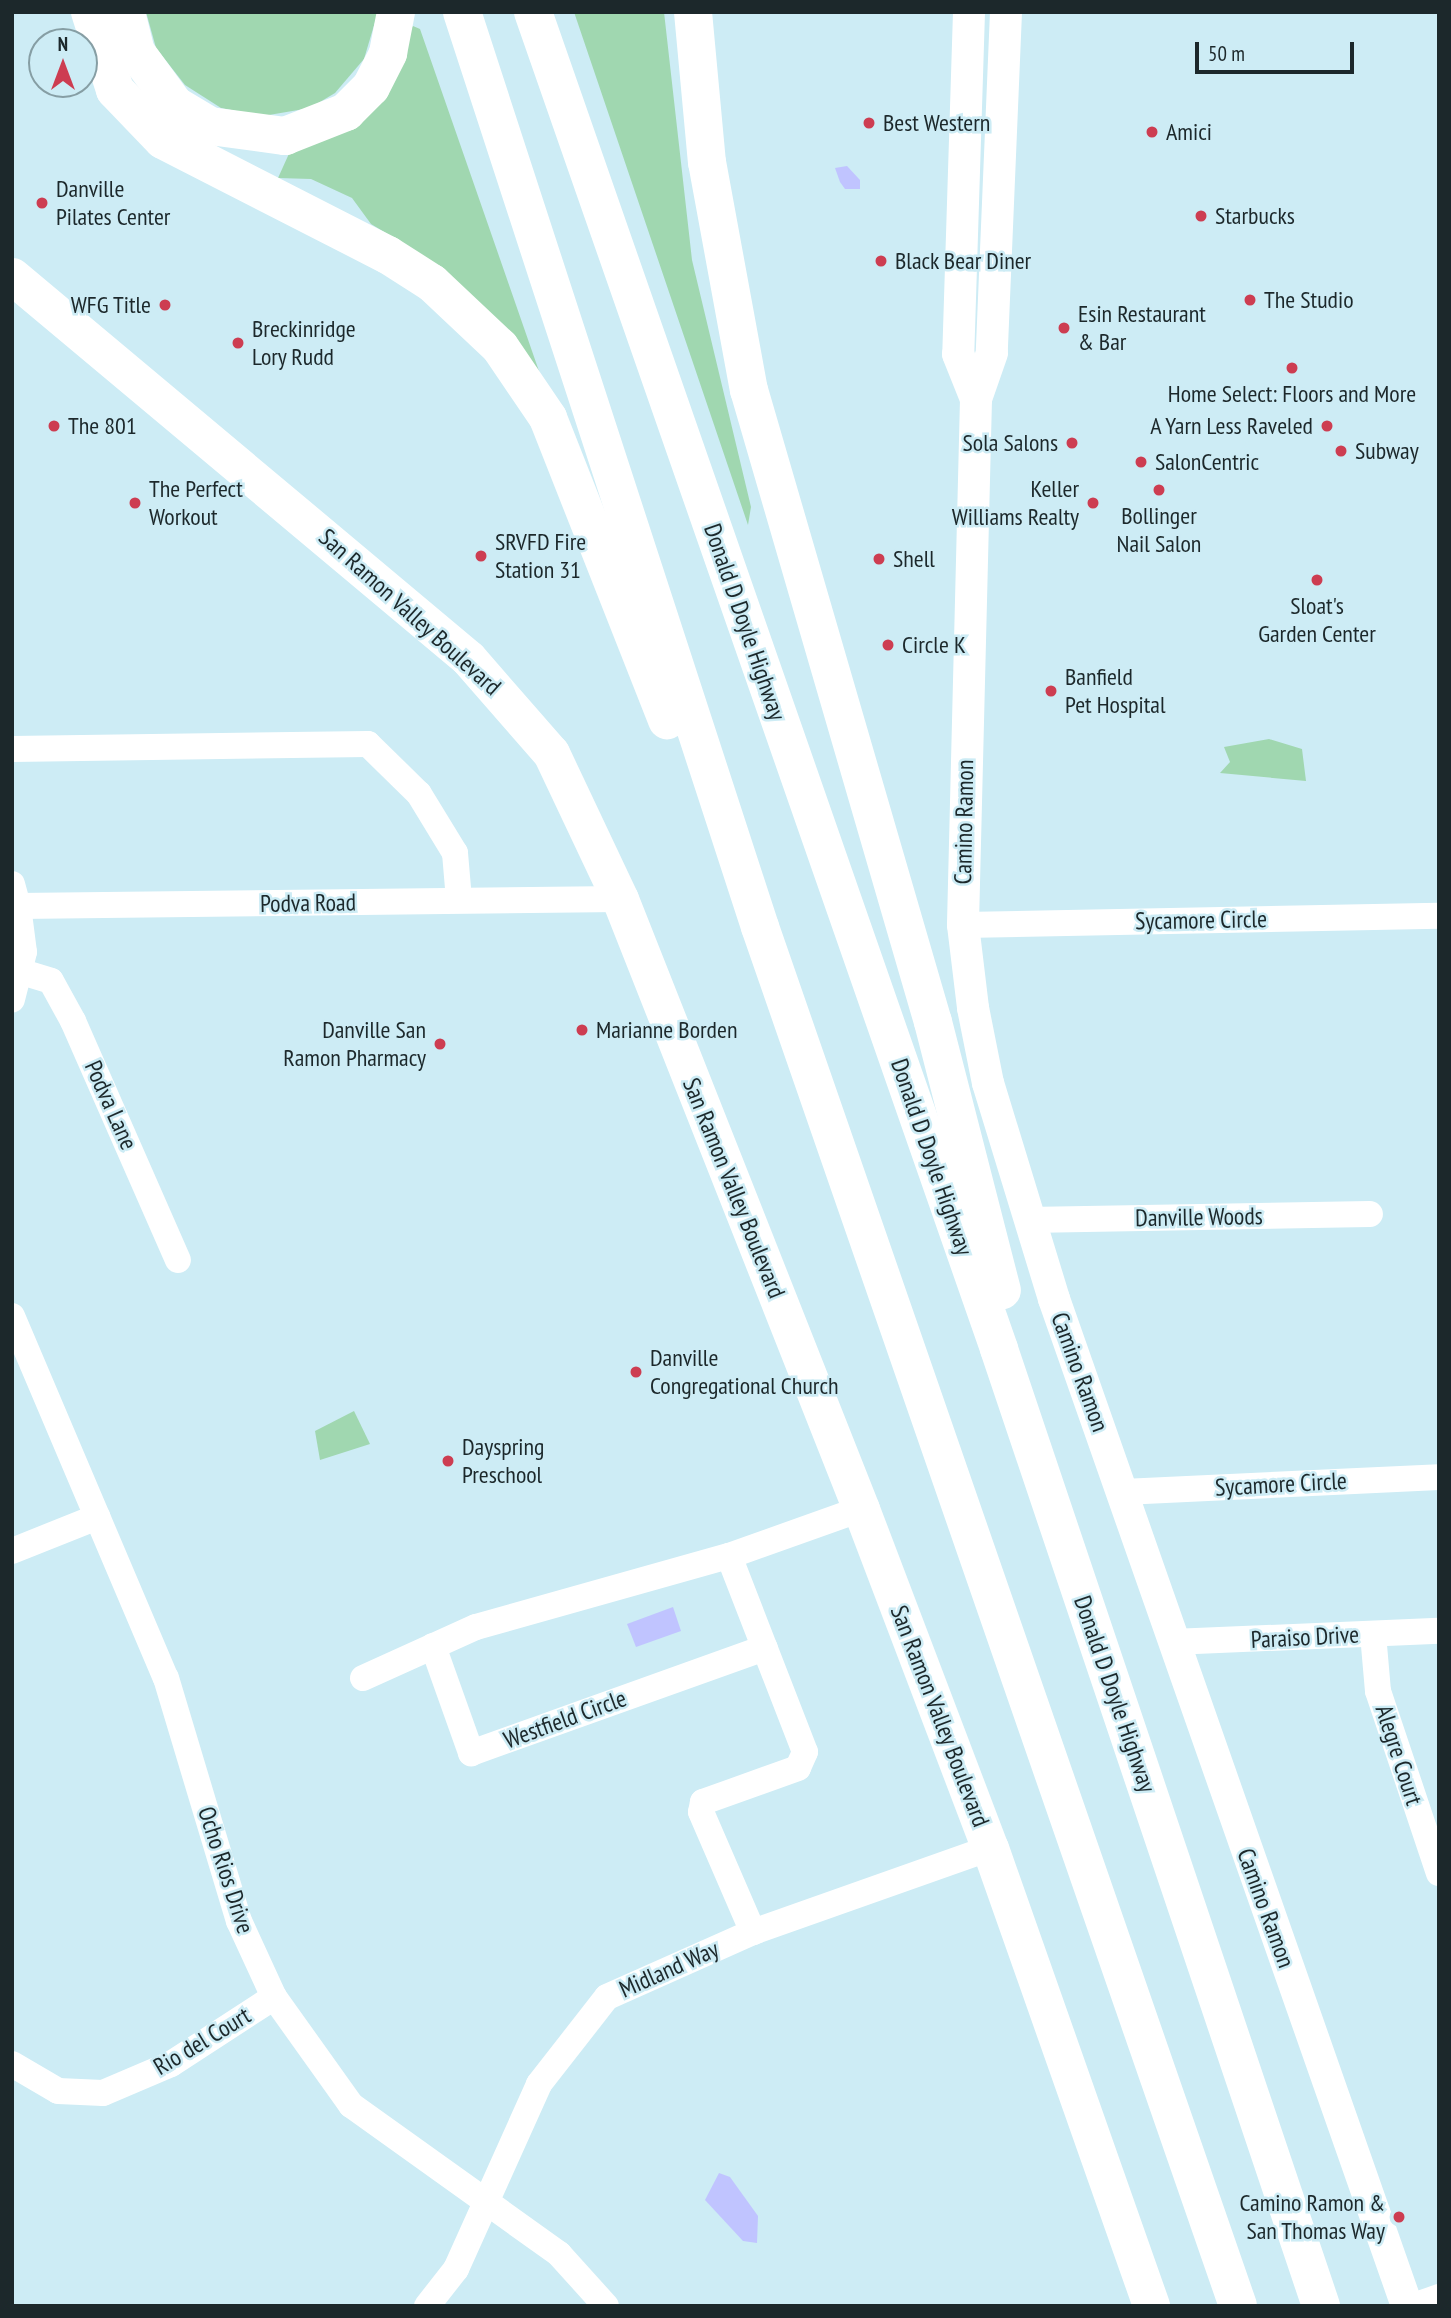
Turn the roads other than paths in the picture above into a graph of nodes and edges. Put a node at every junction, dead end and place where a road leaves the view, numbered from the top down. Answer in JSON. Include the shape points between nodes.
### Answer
{"nodes":[{"id":1,"x":90,"y":12,"type":"edge"},
{"id":2,"x":127,"y":12,"type":"edge"},
{"id":3,"x":396,"y":12,"type":"edge"},
{"id":4,"x":462,"y":12,"type":"edge"},
{"id":5,"x":533,"y":12,"type":"edge"},
{"id":6,"x":693,"y":12,"type":"edge"},
{"id":7,"x":969,"y":12,"type":"edge"},
{"id":8,"x":1006,"y":12,"type":"edge"},
{"id":9,"x":12,"y":276,"type":"edge"},
{"id":10,"x":976,"y":399,"type":"junction"},
{"id":11,"x":12,"y":749,"type":"edge"},
{"id":12,"x":14,"y":899,"type":"edge"},
{"id":13,"x":620,"y":899,"type":"junction"},
{"id":14,"x":459,"y":900,"type":"junction"},
{"id":15,"x":1439,"y":916,"type":"edge"},
{"id":16,"x":963,"y":925,"type":"junction"},
{"id":17,"x":760,"y":927,"type":"junction"},
{"id":18,"x":22,"y":972,"type":"junction"},
{"id":19,"x":12,"y":999,"type":"edge"},
{"id":20,"x":1370,"y":1214,"type":"dead end"},
{"id":21,"x":1028,"y":1220,"type":"junction"},
{"id":22,"x":178,"y":1260,"type":"dead end"},
{"id":23,"x":12,"y":1316,"type":"edge"},
{"id":24,"x":999,"y":1349,"type":"junction"},
{"id":25,"x":1439,"y":1477,"type":"edge"},
{"id":26,"x":1123,"y":1492,"type":"junction"},
{"id":27,"x":861,"y":1508,"type":"junction"},
{"id":28,"x":97,"y":1517,"type":"junction"},
{"id":29,"x":12,"y":1551,"type":"edge"},
{"id":30,"x":729,"y":1556,"type":"junction"},
{"id":31,"x":1439,"y":1631,"type":"edge"},
{"id":32,"x":1373,"y":1634,"type":"junction"},
{"id":33,"x":1172,"y":1643,"type":"junction"},
{"id":34,"x":433,"y":1646,"type":"junction"},
{"id":35,"x":765,"y":1648,"type":"junction"},
{"id":36,"x":363,"y":1678,"type":"dead end"},
{"id":37,"x":990,"y":1848,"type":"junction"},
{"id":38,"x":1439,"y":1873,"type":"edge"},
{"id":39,"x":753,"y":1932,"type":"junction"},
{"id":40,"x":274,"y":1997,"type":"junction"},
{"id":41,"x":12,"y":2064,"type":"edge"},
{"id":42,"x":485,"y":2204,"type":"junction"},
{"id":43,"x":1439,"y":2297,"type":"edge"},
{"id":44,"x":427,"y":2306,"type":"edge"},
{"id":45,"x":606,"y":2306,"type":"edge"},
{"id":46,"x":1151,"y":2306,"type":"edge"},
{"id":47,"x":1238,"y":2306,"type":"edge"},
{"id":48,"x":1321,"y":2306,"type":"edge"},
{"id":49,"x":1407,"y":2306,"type":"edge"},
{"id":50,"x":1413,"y":2306,"type":"edge"}],
"edges":[{"from":1,"to":17,"type":"highway","via":[[115,90],[163,140],[344,230],[432,284],[466,312],[526,381],[597,535],[710,843]]},
{"from":2,"to":3,"type":"highway","via":[[136,52],[175,105],[210,126],[285,136],[346,112],[371,87],[388,53]]},
{"from":4,"to":17,"type":"highway"},
{"from":5,"to":24,"type":"highway","name":"Donald D Doyle Highway"},
{"from":6,"to":24,"type":"highway","via":[[707,162],[749,390],[956,1106],[1002,1289]]},
{"from":7,"to":10,"type":"street","name":"Camino Ramon","via":[[958,354]]},
{"from":8,"to":10,"type":"street","name":"Camino Ramon","via":[[992,353]]},
{"from":9,"to":13,"type":"main road","name":"San Ramon Valley Boulevard","via":[[468,658],[551,753]]},
{"from":10,"to":16,"type":"street","name":"Camino Ramon"},
{"from":11,"to":14,"type":"street","via":[[368,744],[419,794],[455,853]]},
{"from":12,"to":14,"type":"street","name":"Podva Road"},
{"from":12,"to":18,"type":"street"},
{"from":13,"to":14,"type":"street","name":"Podva Road"},
{"from":13,"to":27,"type":"main road","name":"San Ramon Valley Boulevard"},
{"from":15,"to":16,"type":"street","name":"Sycamore Circle"},
{"from":16,"to":21,"type":"street","name":"Camino Ramon","via":[[988,1083]]},
{"from":17,"to":47,"type":"highway"},
{"from":18,"to":19,"type":"street"},
{"from":18,"to":22,"type":"street","name":"Podva Lane","via":[[51,981],[73,1021]]},
{"from":20,"to":21,"type":"street","name":"Danville Woods"},
{"from":21,"to":26,"type":"street","name":"Camino Ramon"},
{"from":23,"to":28,"type":"street","name":"Ocho Rios Drive"},
{"from":24,"to":48,"type":"highway","name":"Donald D Doyle Highway"},
{"from":25,"to":26,"type":"street","name":"Sycamore Circle"},
{"from":26,"to":33,"type":"street","name":"Camino Ramon"},
{"from":27,"to":30,"type":"street"},
{"from":27,"to":37,"type":"main road","name":"San Ramon Valley Boulevard"},
{"from":28,"to":29,"type":"street"},
{"from":28,"to":40,"type":"street","name":"Ocho Rios Drive","via":[[166,1678],[239,1921]]},
{"from":30,"to":34,"type":"street","via":[[579,1595]]},
{"from":30,"to":35,"type":"street"},
{"from":31,"to":32,"type":"street","name":"Paraiso Drive"},
{"from":32,"to":33,"type":"street","name":"Paraiso Drive"},
{"from":32,"to":38,"type":"street","name":"Alegre Court","via":[[1378,1691]]},
{"from":33,"to":49,"type":"street","name":"Camino Ramon"},
{"from":34,"to":35,"type":"street","name":"Westfield Circle","via":[[471,1753]]},
{"from":34,"to":36,"type":"street"},
{"from":35,"to":39,"type":"street","via":[[805,1762],[710,1795],[701,1812]]},
{"from":37,"to":39,"type":"street","name":"Midland Way"},
{"from":37,"to":46,"type":"main road","name":"San Ramon Valley Boulevard"},
{"from":39,"to":42,"type":"street","name":"Midland Way","via":[[607,1997],[539,2084]]},
{"from":40,"to":41,"type":"street","name":"Rio del Court","via":[[172,2064],[103,2093],[58,2091]]},
{"from":40,"to":42,"type":"street","name":"Ocho Rios Drive","via":[[351,2105]]},
{"from":42,"to":44,"type":"street","name":"Midland Way","via":[[456,2269]]},
{"from":42,"to":45,"type":"street","name":"Ocho Rios Drive","via":[[559,2255]]},
{"from":43,"to":50,"type":"street"}]}
